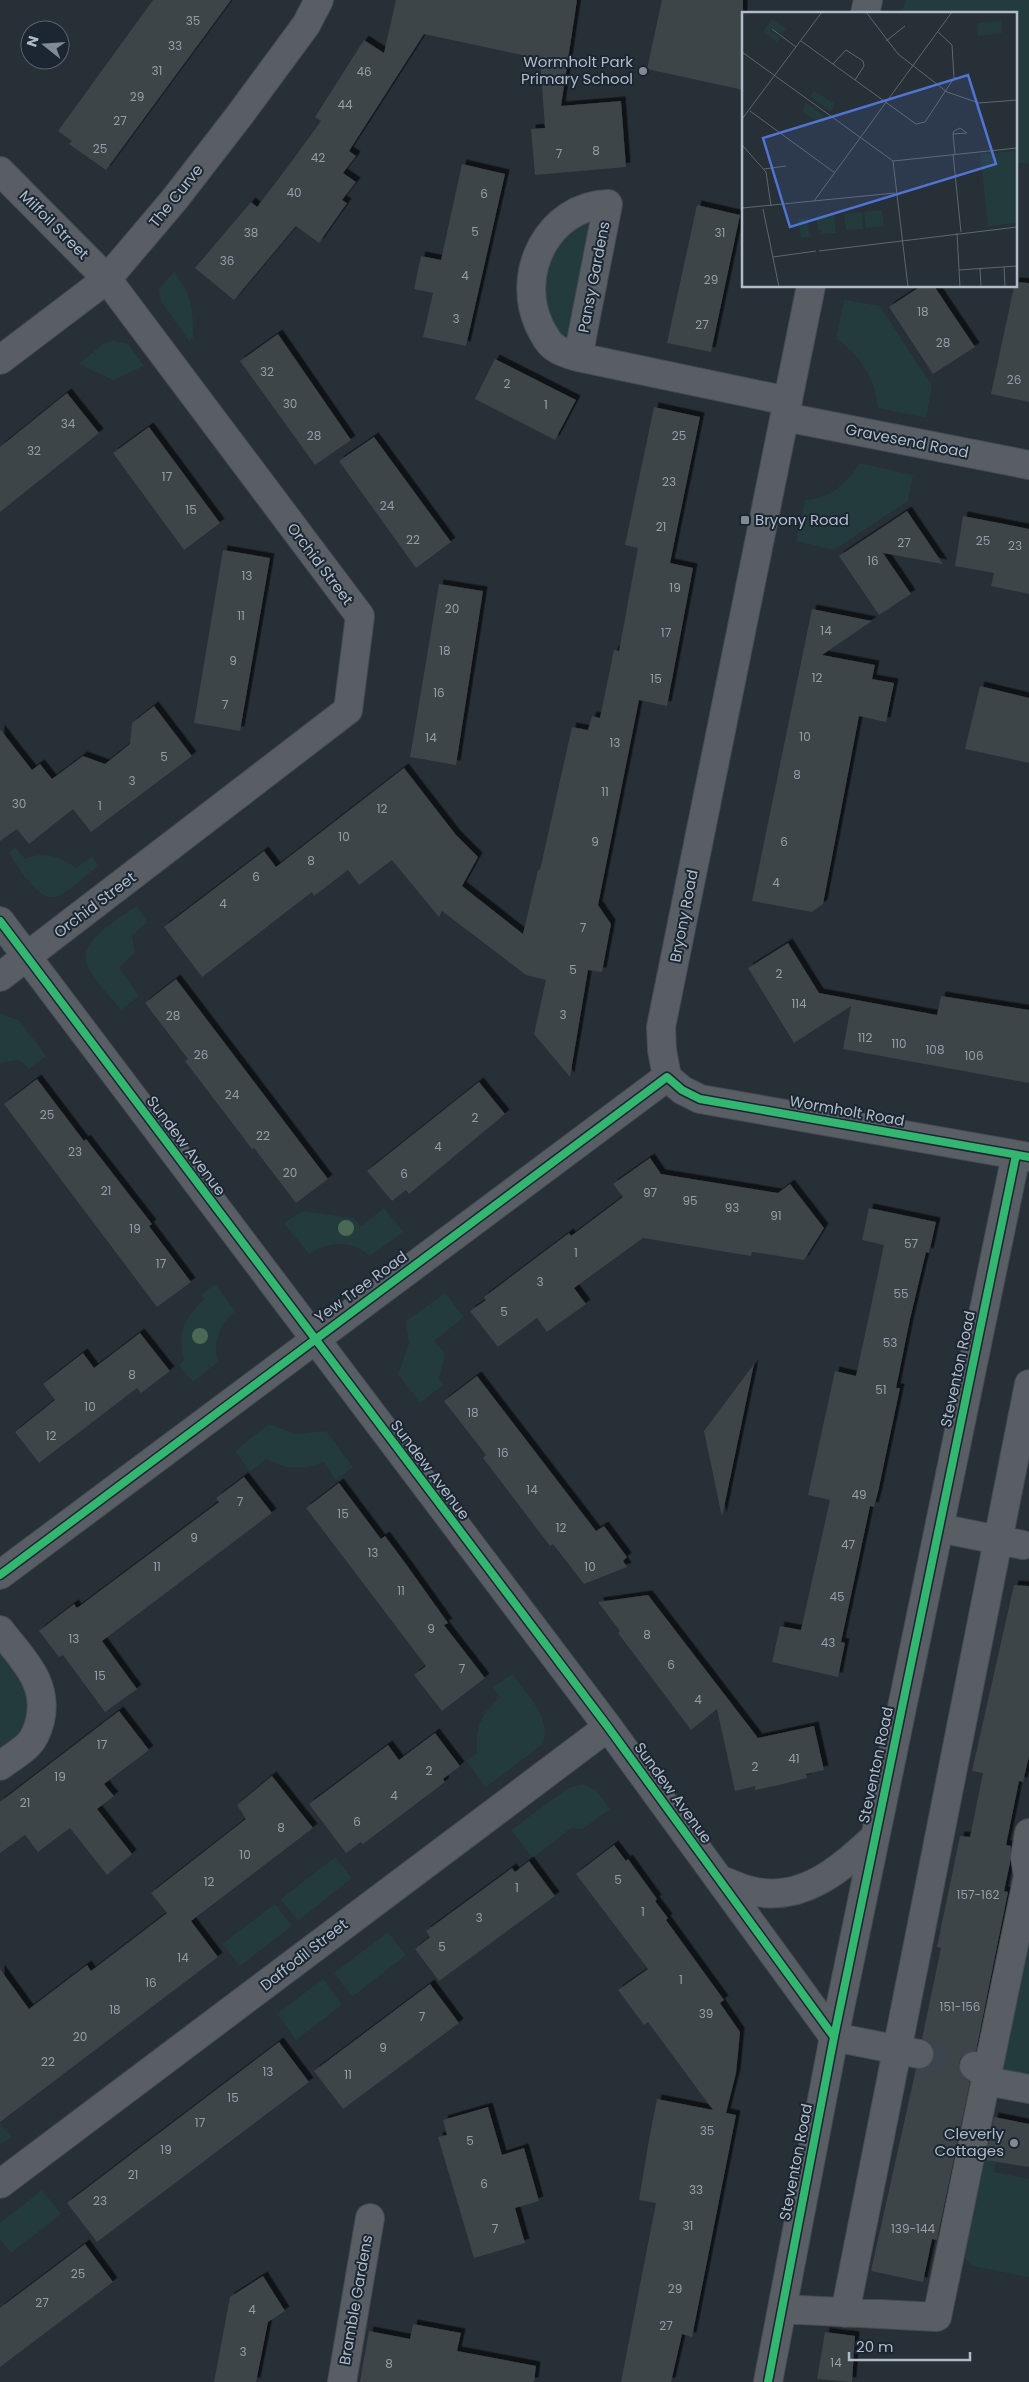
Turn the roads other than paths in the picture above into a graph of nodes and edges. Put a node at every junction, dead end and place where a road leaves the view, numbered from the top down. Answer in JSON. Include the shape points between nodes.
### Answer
{"nodes":[{"id":1,"x":319,"y":0,"type":"edge"},
{"id":2,"x":0,"y":171,"type":"edge"},
{"id":3,"x":107,"y":279,"type":"junction"},
{"id":4,"x":811,"y":288,"type":"edge"},
{"id":5,"x":578,"y":357,"type":"junction"},
{"id":6,"x":0,"y":360,"type":"edge"},
{"id":7,"x":786,"y":409,"type":"junction"},
{"id":8,"x":1029,"y":465,"type":"edge"},
{"id":9,"x":0,"y":921,"type":"edge"},
{"id":10,"x":27,"y":957,"type":"junction"},
{"id":11,"x":0,"y":977,"type":"edge"},
{"id":12,"x":667,"y":1077,"type":"junction"},
{"id":13,"x":1022,"y":1156,"type":"edge"},
{"id":14,"x":314,"y":1340,"type":"junction"},
{"id":15,"x":1029,"y":1384,"type":"edge"},
{"id":16,"x":939,"y":1528,"type":"junction"},
{"id":17,"x":1010,"y":1542,"type":"junction"},
{"id":18,"x":0,"y":1575,"type":"edge"},
{"id":19,"x":0,"y":1630,"type":"edge"},
{"id":20,"x":608,"y":1727,"type":"junction"},
{"id":21,"x":0,"y":1766,"type":"edge"},
{"id":22,"x":1029,"y":1833,"type":"edge"},
{"id":23,"x":875,"y":1837,"type":"junction"},
{"id":24,"x":720,"y":1879,"type":"junction"},
{"id":25,"x":834,"y":2037,"type":"junction"},
{"id":26,"x":908,"y":2052,"type":"junction"},
{"id":27,"x":980,"y":2070,"type":"junction"},
{"id":28,"x":1029,"y":2089,"type":"edge"},
{"id":29,"x":0,"y":2184,"type":"edge"},
{"id":30,"x":370,"y":2218,"type":"dead end"},
{"id":31,"x":782,"y":2309,"type":"junction"},
{"id":32,"x":845,"y":2313,"type":"junction"},
{"id":33,"x":342,"y":2382,"type":"edge"},
{"id":34,"x":768,"y":2382,"type":"edge"}],
"edges":[{"from":1,"to":3,"type":"street","name":"The Curve","via":[[306,24],[239,116]]},
{"from":2,"to":3,"type":"street","name":"Milfoil Street"},
{"from":3,"to":6,"type":"street","name":"The Curve"},
{"from":3,"to":10,"type":"street","name":"Orchid Street","via":[[360,616],[356,661],[348,710]]},
{"from":4,"to":7,"type":"street","name":"Bryony Road"},
{"from":5,"to":5,"type":"street","name":"Pansy Gardens","via":[[556,349],[544,336],[532,303],[532,280],[537,257],[560,223],[584,208],[608,204]]},
{"from":5,"to":7,"type":"street","name":"Pansy Gardens"},
{"from":7,"to":8,"type":"street","name":"Gravesend Road"},
{"from":7,"to":12,"type":"street","name":"Bryony Road","via":[[661,1027]]},
{"from":9,"to":10,"type":"street","name":"Sundew Avenue"},
{"from":10,"to":11,"type":"street","name":"Orchid Street"},
{"from":10,"to":14,"type":"street","name":"Sundew Avenue"},
{"from":12,"to":13,"type":"street","name":"Wormholt Road","via":[[700,1099]]},
{"from":12,"to":14,"type":"street","name":"Yew Tree Road"},
{"from":13,"to":16,"type":"street","name":"Steventon Road"},
{"from":14,"to":18,"type":"street","name":"Yew Tree Road"},
{"from":14,"to":20,"type":"street","name":"Sundew Avenue"},
{"from":15,"to":17,"type":"street"},
{"from":16,"to":17,"type":"street"},
{"from":16,"to":23,"type":"street","name":"Steventon Road"},
{"from":17,"to":26,"type":"street"},
{"from":19,"to":21,"type":"street","via":[[37,1678],[42,1695],[38,1729],[30,1744]]},
{"from":20,"to":24,"type":"street","name":"Sundew Avenue"},
{"from":20,"to":29,"type":"street","name":"Daffodil Street"},
{"from":22,"to":27,"type":"street","via":[[1025,1857],[1028,1876]]},
{"from":23,"to":24,"type":"street","via":[[843,1866],[805,1889],[782,1893],[752,1891]]},
{"from":23,"to":25,"type":"street","name":"Steventon Road"},
{"from":24,"to":25,"type":"street","name":"Sundew Avenue"},
{"from":25,"to":26,"type":"street"},
{"from":25,"to":31,"type":"street","name":"Steventon Road"},
{"from":26,"to":32,"type":"street"},
{"from":27,"to":28,"type":"street","via":[[997,2083]]},
{"from":27,"to":32,"type":"street","via":[[937,2317]]},
{"from":30,"to":33,"type":"street","name":"Bramble Gardens"},
{"from":31,"to":32,"type":"street"},
{"from":31,"to":34,"type":"street","name":"Steventon Road"}]}
